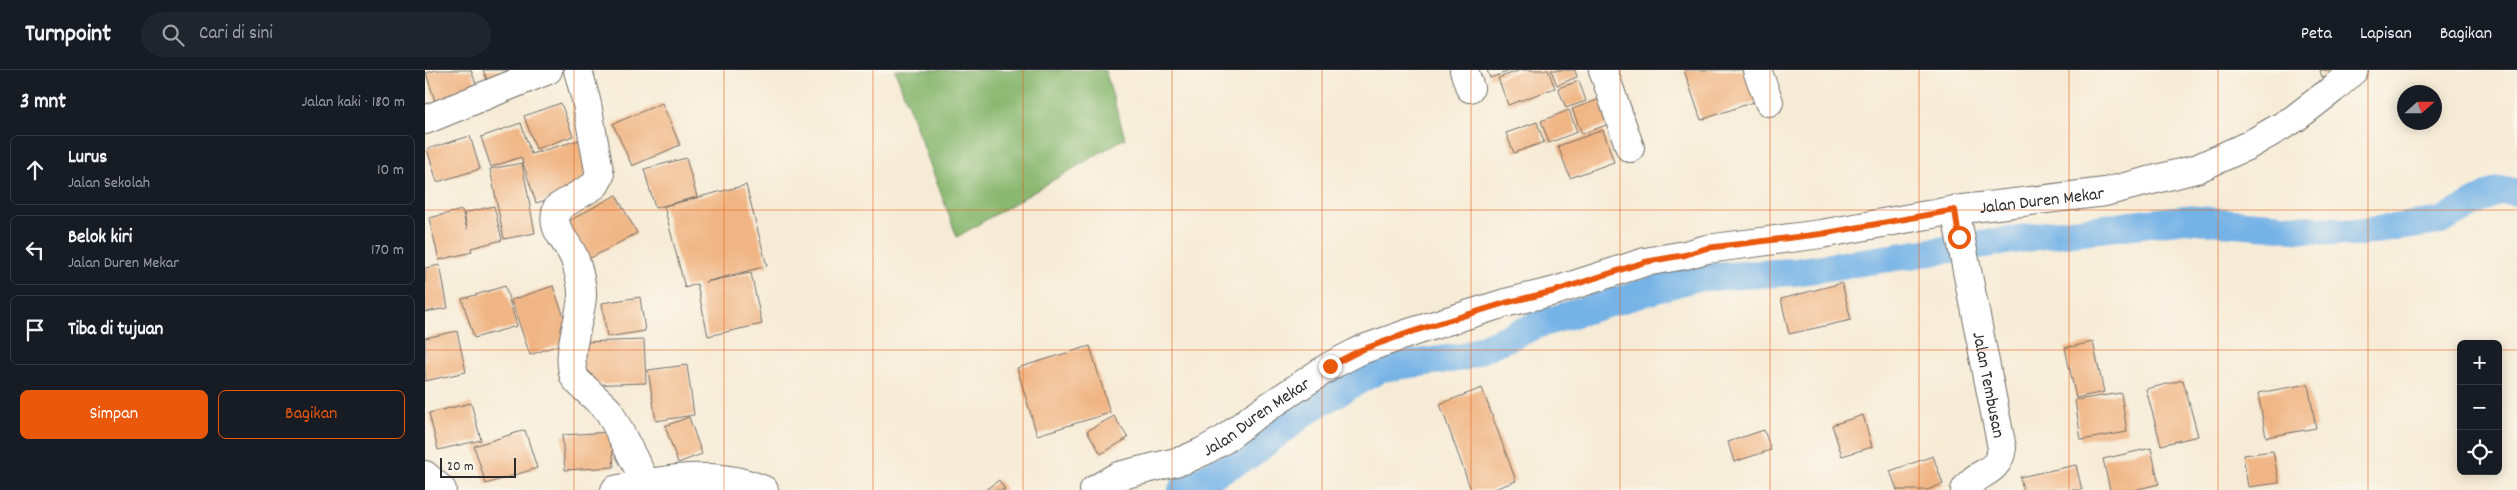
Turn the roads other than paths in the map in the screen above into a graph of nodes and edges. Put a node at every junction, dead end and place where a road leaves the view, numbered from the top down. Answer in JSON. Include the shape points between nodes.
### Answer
{"nodes":[{"id":1,"x":548,"y":70,"type":"edge"},
{"id":2,"x":578,"y":70,"type":"edge"},
{"id":3,"x":1603,"y":70,"type":"edge"},
{"id":4,"x":1757,"y":70,"type":"edge"},
{"id":5,"x":2354,"y":70,"type":"edge"},
{"id":6,"x":1769,"y":102,"type":"dead end"},
{"id":7,"x":425,"y":120,"type":"edge"},
{"id":8,"x":1630,"y":148,"type":"dead end"},
{"id":9,"x":1955,"y":210,"type":"junction"},
{"id":10,"x":425,"y":475,"type":"edge"},
{"id":11,"x":646,"y":483,"type":"junction"},
{"id":12,"x":443,"y":490,"type":"edge"},
{"id":13,"x":615,"y":490,"type":"edge"},
{"id":14,"x":764,"y":490,"type":"edge"},
{"id":15,"x":1094,"y":490,"type":"edge"},
{"id":16,"x":1965,"y":490,"type":"edge"}],
"edges":[{"from":1,"to":7,"type":"street"},
{"from":2,"to":11,"type":"street","via":[[600,176],[595,186],[557,208],[553,218],[576,260],[582,294],[571,366],[575,379],[609,411]]},
{"from":3,"to":8,"type":"street"},
{"from":4,"to":6,"type":"street"},
{"from":5,"to":9,"type":"street","name":"Jalan Duren Mekar","via":[[2293,118],[2249,145],[2196,169],[2105,192]]},
{"from":9,"to":15,"type":"street","name":"Jalan Duren Mekar","via":[[1821,234],[1707,248],[1645,262],[1411,332],[1361,350],[1330,366],[1202,452],[1184,460],[1119,476]]},
{"from":9,"to":16,"type":"street","name":"Jalan Tembusan","via":[[2001,448],[1994,468]]},
{"from":10,"to":12,"type":"street"},
{"from":11,"to":13,"type":"street"},
{"from":11,"to":14,"type":"street","via":[[715,477],[749,483]]}]}
